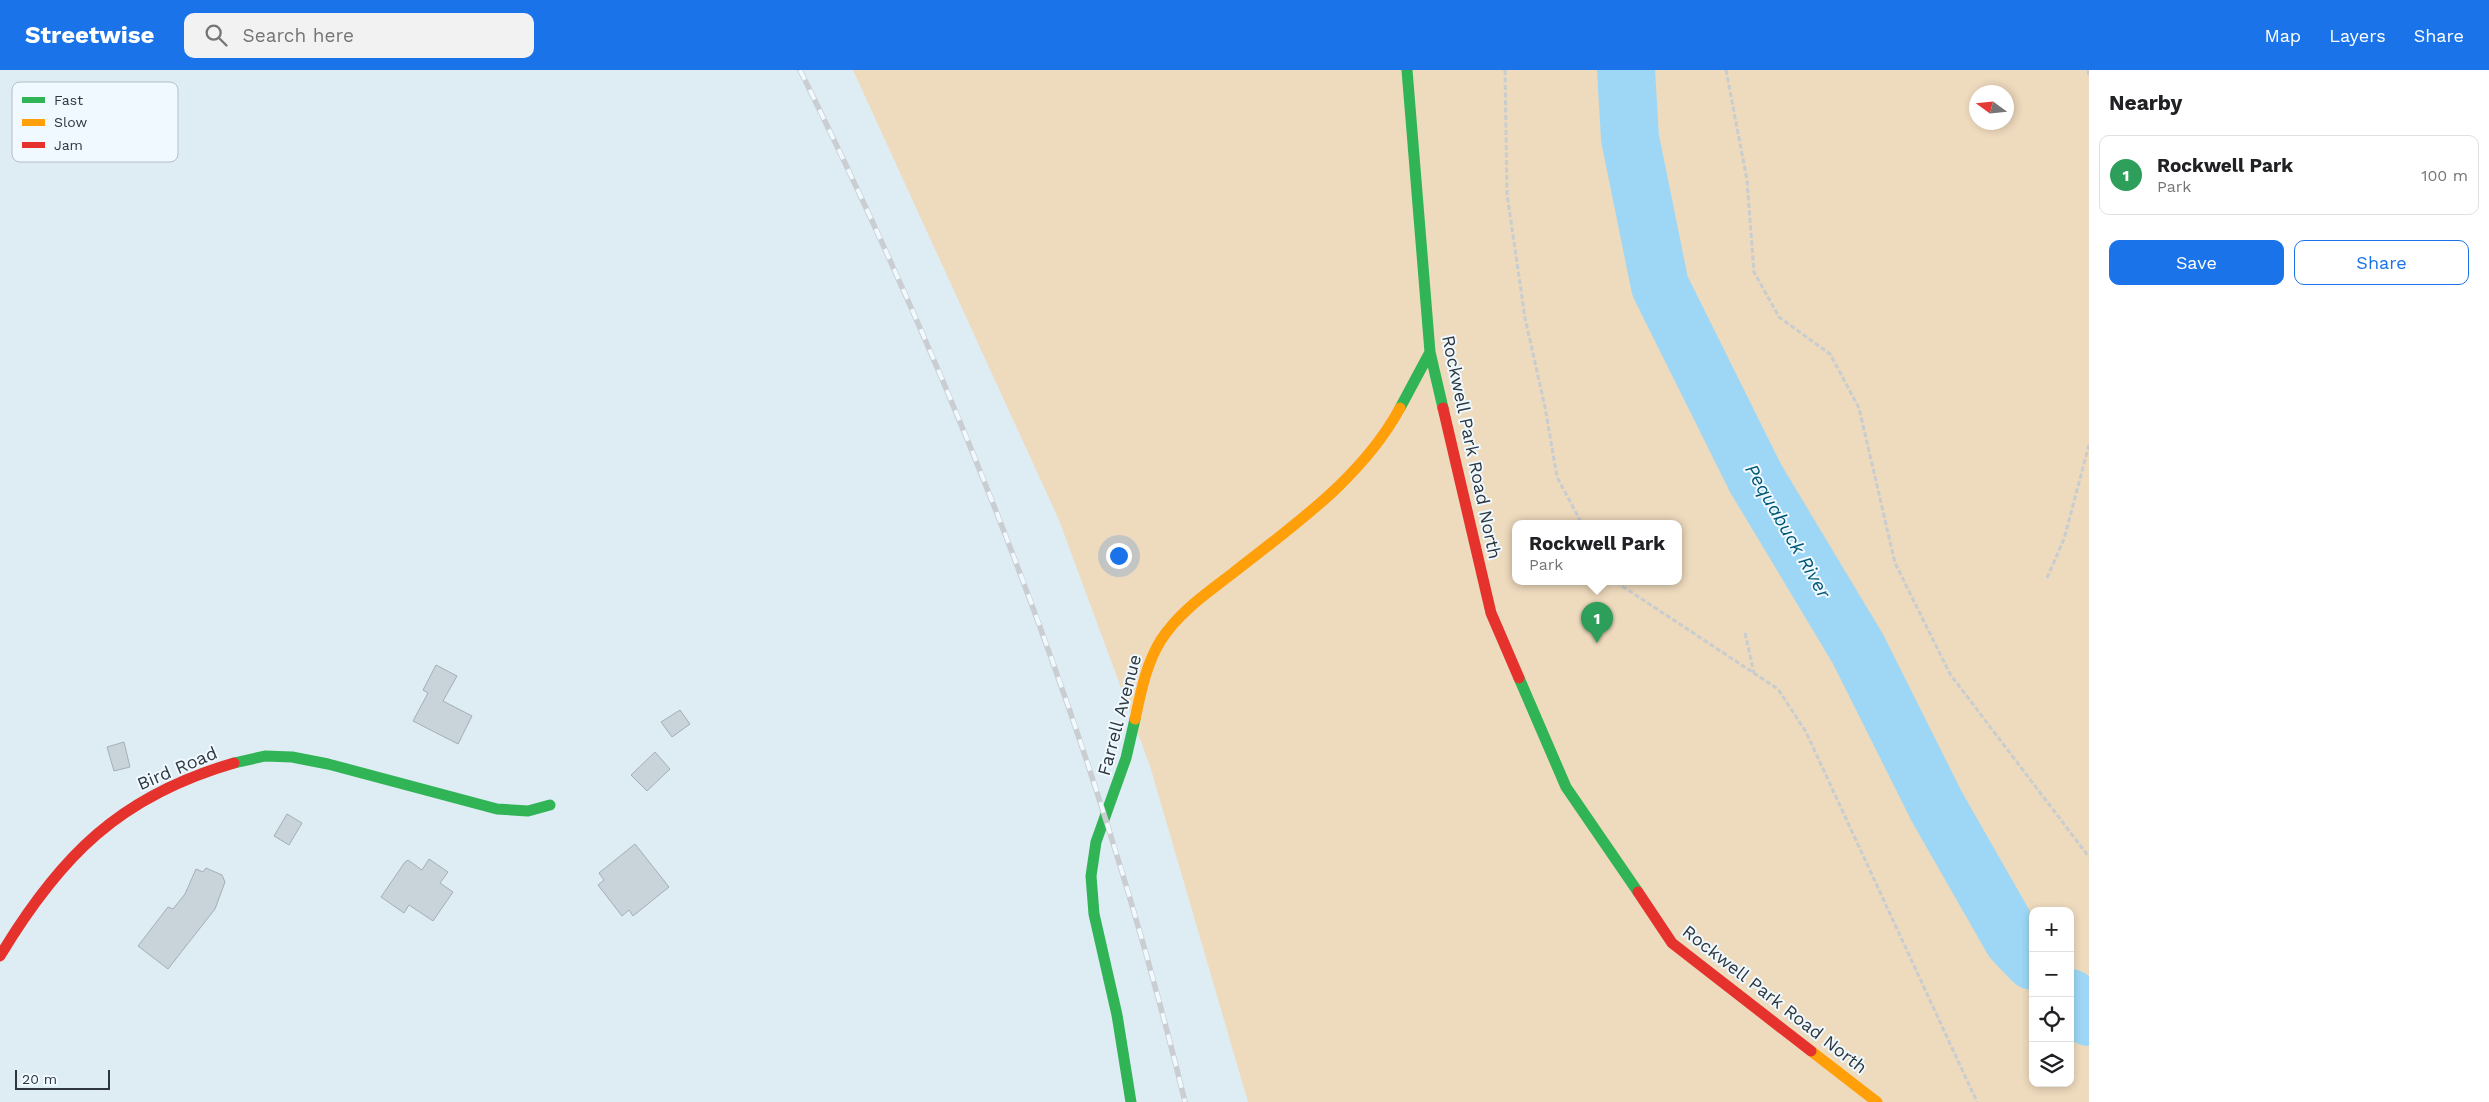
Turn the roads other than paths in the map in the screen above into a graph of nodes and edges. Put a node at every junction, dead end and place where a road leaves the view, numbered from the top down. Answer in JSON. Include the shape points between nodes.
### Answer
{"nodes":[{"id":1,"x":1407,"y":70,"type":"edge"},
{"id":2,"x":1430,"y":352,"type":"junction"},
{"id":3,"x":550,"y":805,"type":"dead end"},
{"id":4,"x":0,"y":956,"type":"edge"},
{"id":5,"x":1131,"y":1102,"type":"edge"},
{"id":6,"x":1877,"y":1102,"type":"edge"}],
"edges":[{"from":1,"to":2,"type":"street","name":"Rockwell Park Road North"},
{"from":2,"to":5,"type":"street","name":"Farrell Avenue","via":[[1392,423],[1360,464],[1312,511],[1182,613],[1153,654],[1141,690],[1126,758],[1096,842],[1091,876],[1094,914],[1117,1015]]},
{"from":2,"to":6,"type":"street","name":"Rockwell Park Road North","via":[[1491,613],[1566,787],[1672,943]]},
{"from":3,"to":4,"type":"street","name":"Bird Road","via":[[528,811],[497,809],[307,759],[268,756],[211,768],[146,797],[84,844],[56,872]]}]}
